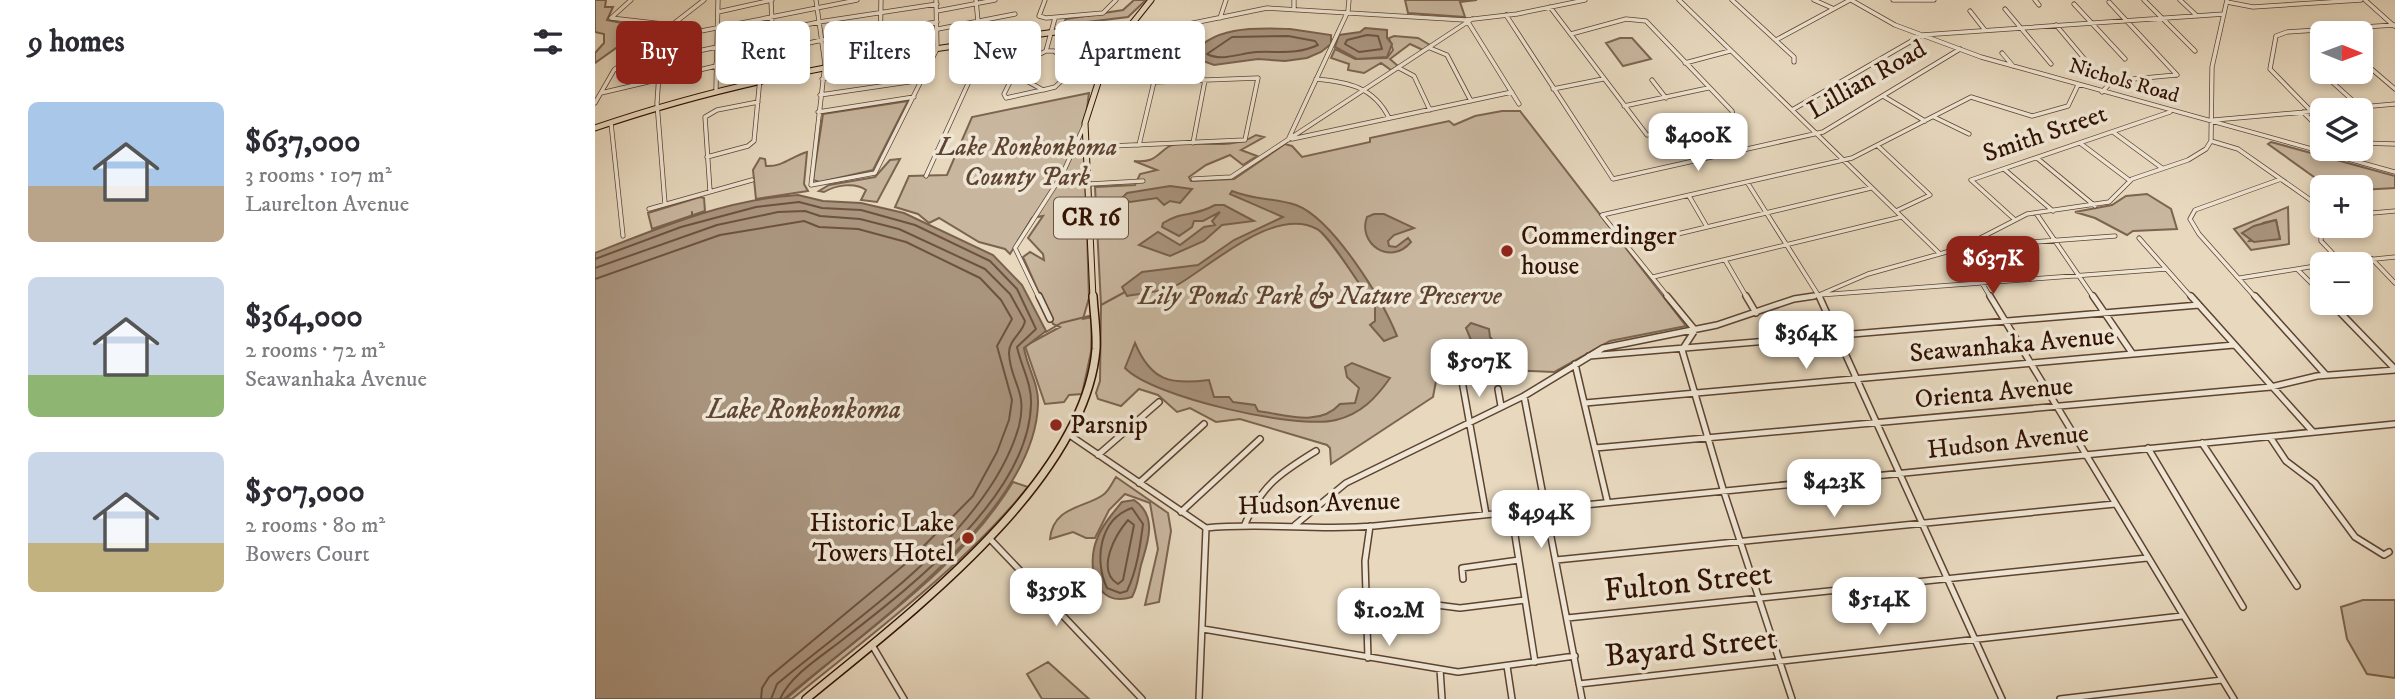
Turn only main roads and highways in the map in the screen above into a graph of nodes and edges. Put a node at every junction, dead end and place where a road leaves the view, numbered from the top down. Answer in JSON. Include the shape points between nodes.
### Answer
{"nodes":[{"id":1,"x":1151,"y":0,"type":"edge"},
{"id":2,"x":1132,"y":21,"type":"edge"},
{"id":3,"x":1055,"y":32,"type":"edge"},
{"id":4,"x":810,"y":67,"type":"edge"},
{"id":5,"x":736,"y":84,"type":"edge"},
{"id":6,"x":740,"y":84,"type":"edge"},
{"id":7,"x":1097,"y":84,"type":"edge"},
{"id":8,"x":659,"y":108,"type":"junction"},
{"id":9,"x":595,"y":130,"type":"edge"},
{"id":10,"x":806,"y":699,"type":"edge"}],
"edges":[{"from":1,"to":2,"type":"main road","number":"CR 16"},
{"from":3,"to":4,"type":"main road"},
{"from":5,"to":8,"type":"main road"},
{"from":6,"to":8,"type":"main road"},
{"from":7,"to":10,"type":"main road","number":"CR 16","via":[[1085,123],[1096,350],[1092,376],[1068,434],[1036,485],[990,538]]},
{"from":8,"to":9,"type":"main road"}]}
